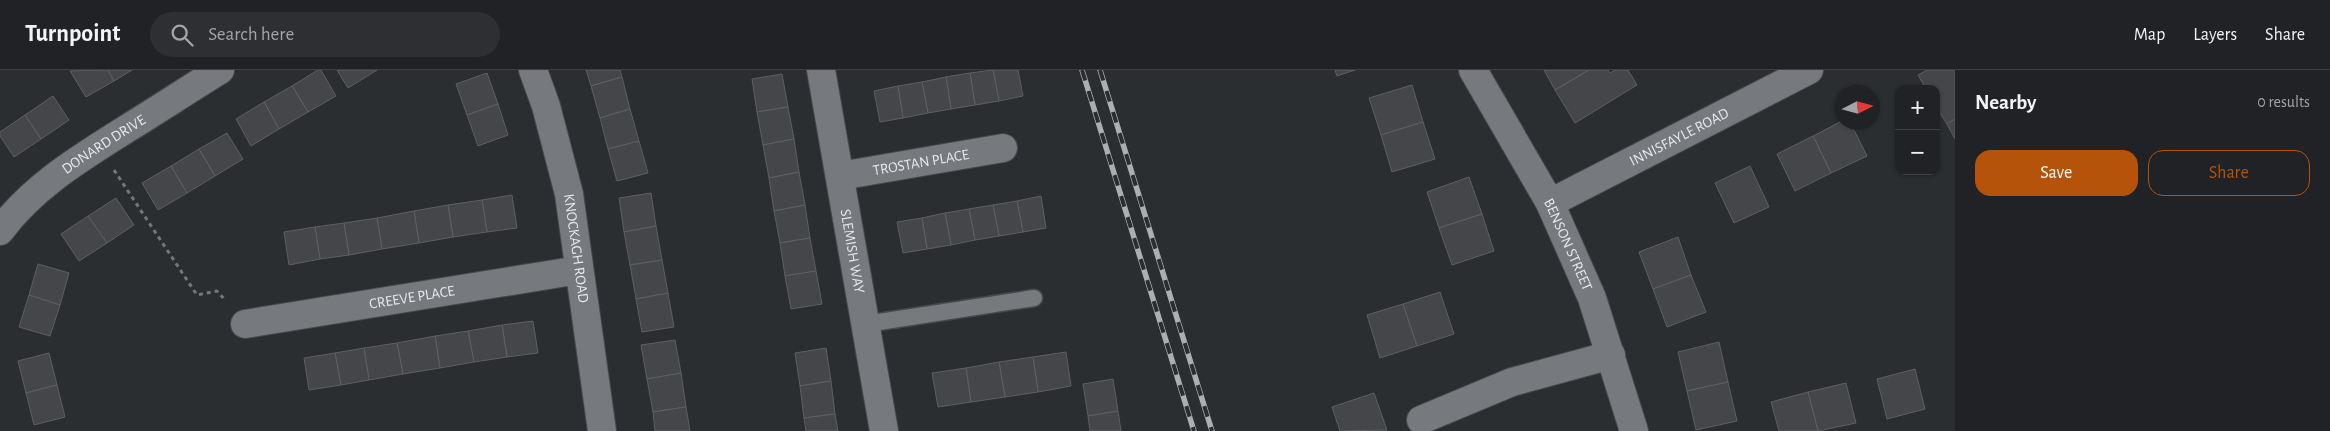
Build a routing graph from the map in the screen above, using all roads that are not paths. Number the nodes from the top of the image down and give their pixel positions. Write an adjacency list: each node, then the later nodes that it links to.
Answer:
1 (220, 70): 9 (street, DONARD DRIVE)
2 (533, 70): 10 (street, KNOCKAGH ROAD)
3 (821, 70): 7 (street, SLEMISH WAY)
4 (1473, 70): 8 (street, BENSON STREET)
5 (1809, 70): 8 (street, INNISFAYLE ROAD)
6 (1003, 148): 7 (street, TROSTAN PLACE)
7 (840, 176): 13 (street, SLEMISH WAY)
8 (1550, 203): 14 (street, BENSON STREET)
9 (0, 231)
10 (579, 270): 12 (street, CREEVE PLACE); 16 (street, KNOCKAGH ROAD)
11 (1034, 298): 13 (lane)
12 (245, 324)
13 (866, 324): 17 (street, SLEMISH WAY)
14 (1612, 354): 15 (street); 18 (street, BENSON STREET)
15 (1421, 420)
16 (602, 431)
17 (884, 431)
18 (1634, 431)

